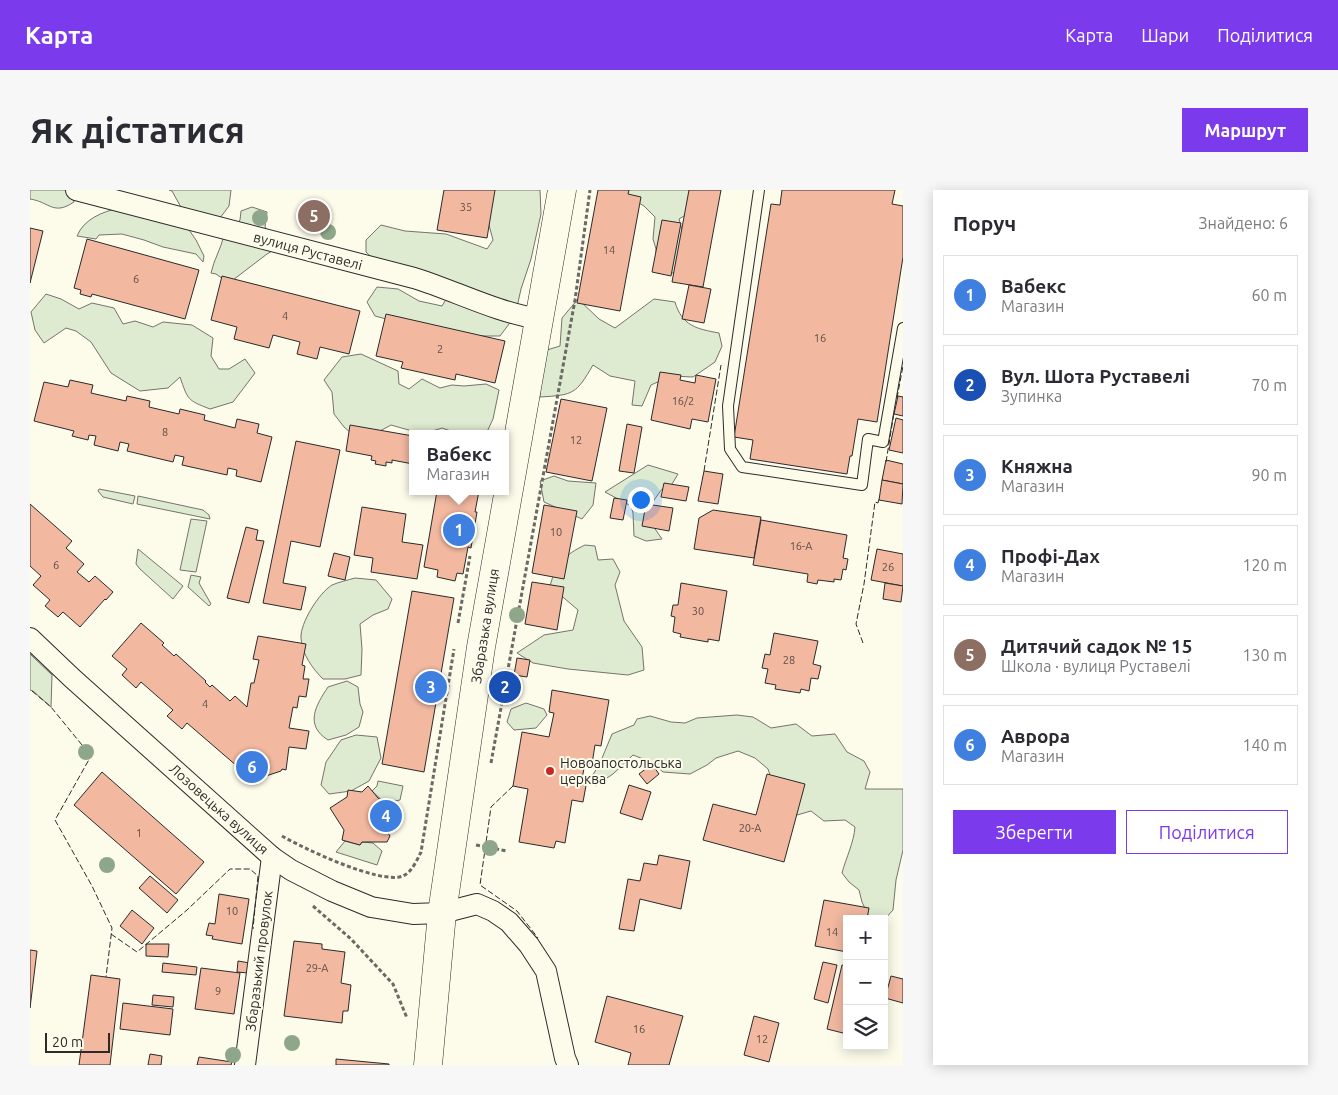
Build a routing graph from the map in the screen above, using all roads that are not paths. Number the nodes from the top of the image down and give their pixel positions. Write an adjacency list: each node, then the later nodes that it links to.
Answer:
1 (76, 190): 4 (street, вулиця Руставелі)
2 (562, 190): 4 (main road, Збаразька вулиця)
3 (759, 190): 5 (lane)
4 (538, 319): 6 (main road, Збаразька вулиця)
5 (903, 328)
6 (509, 485)
7 (507, 495): 10 (main road, Збаразька вулиця)
8 (30, 638): 9 (street, Лозовецька вулиця)
9 (272, 857): 10 (street, Лозовецька вулиця); 11 (street, Збаразький провулок)
10 (442, 913): 12 (main road, Збаразька вулиця); 13 (street, Лозовецька вулиця)
11 (245, 1065)
12 (428, 1065)
13 (568, 1065)

